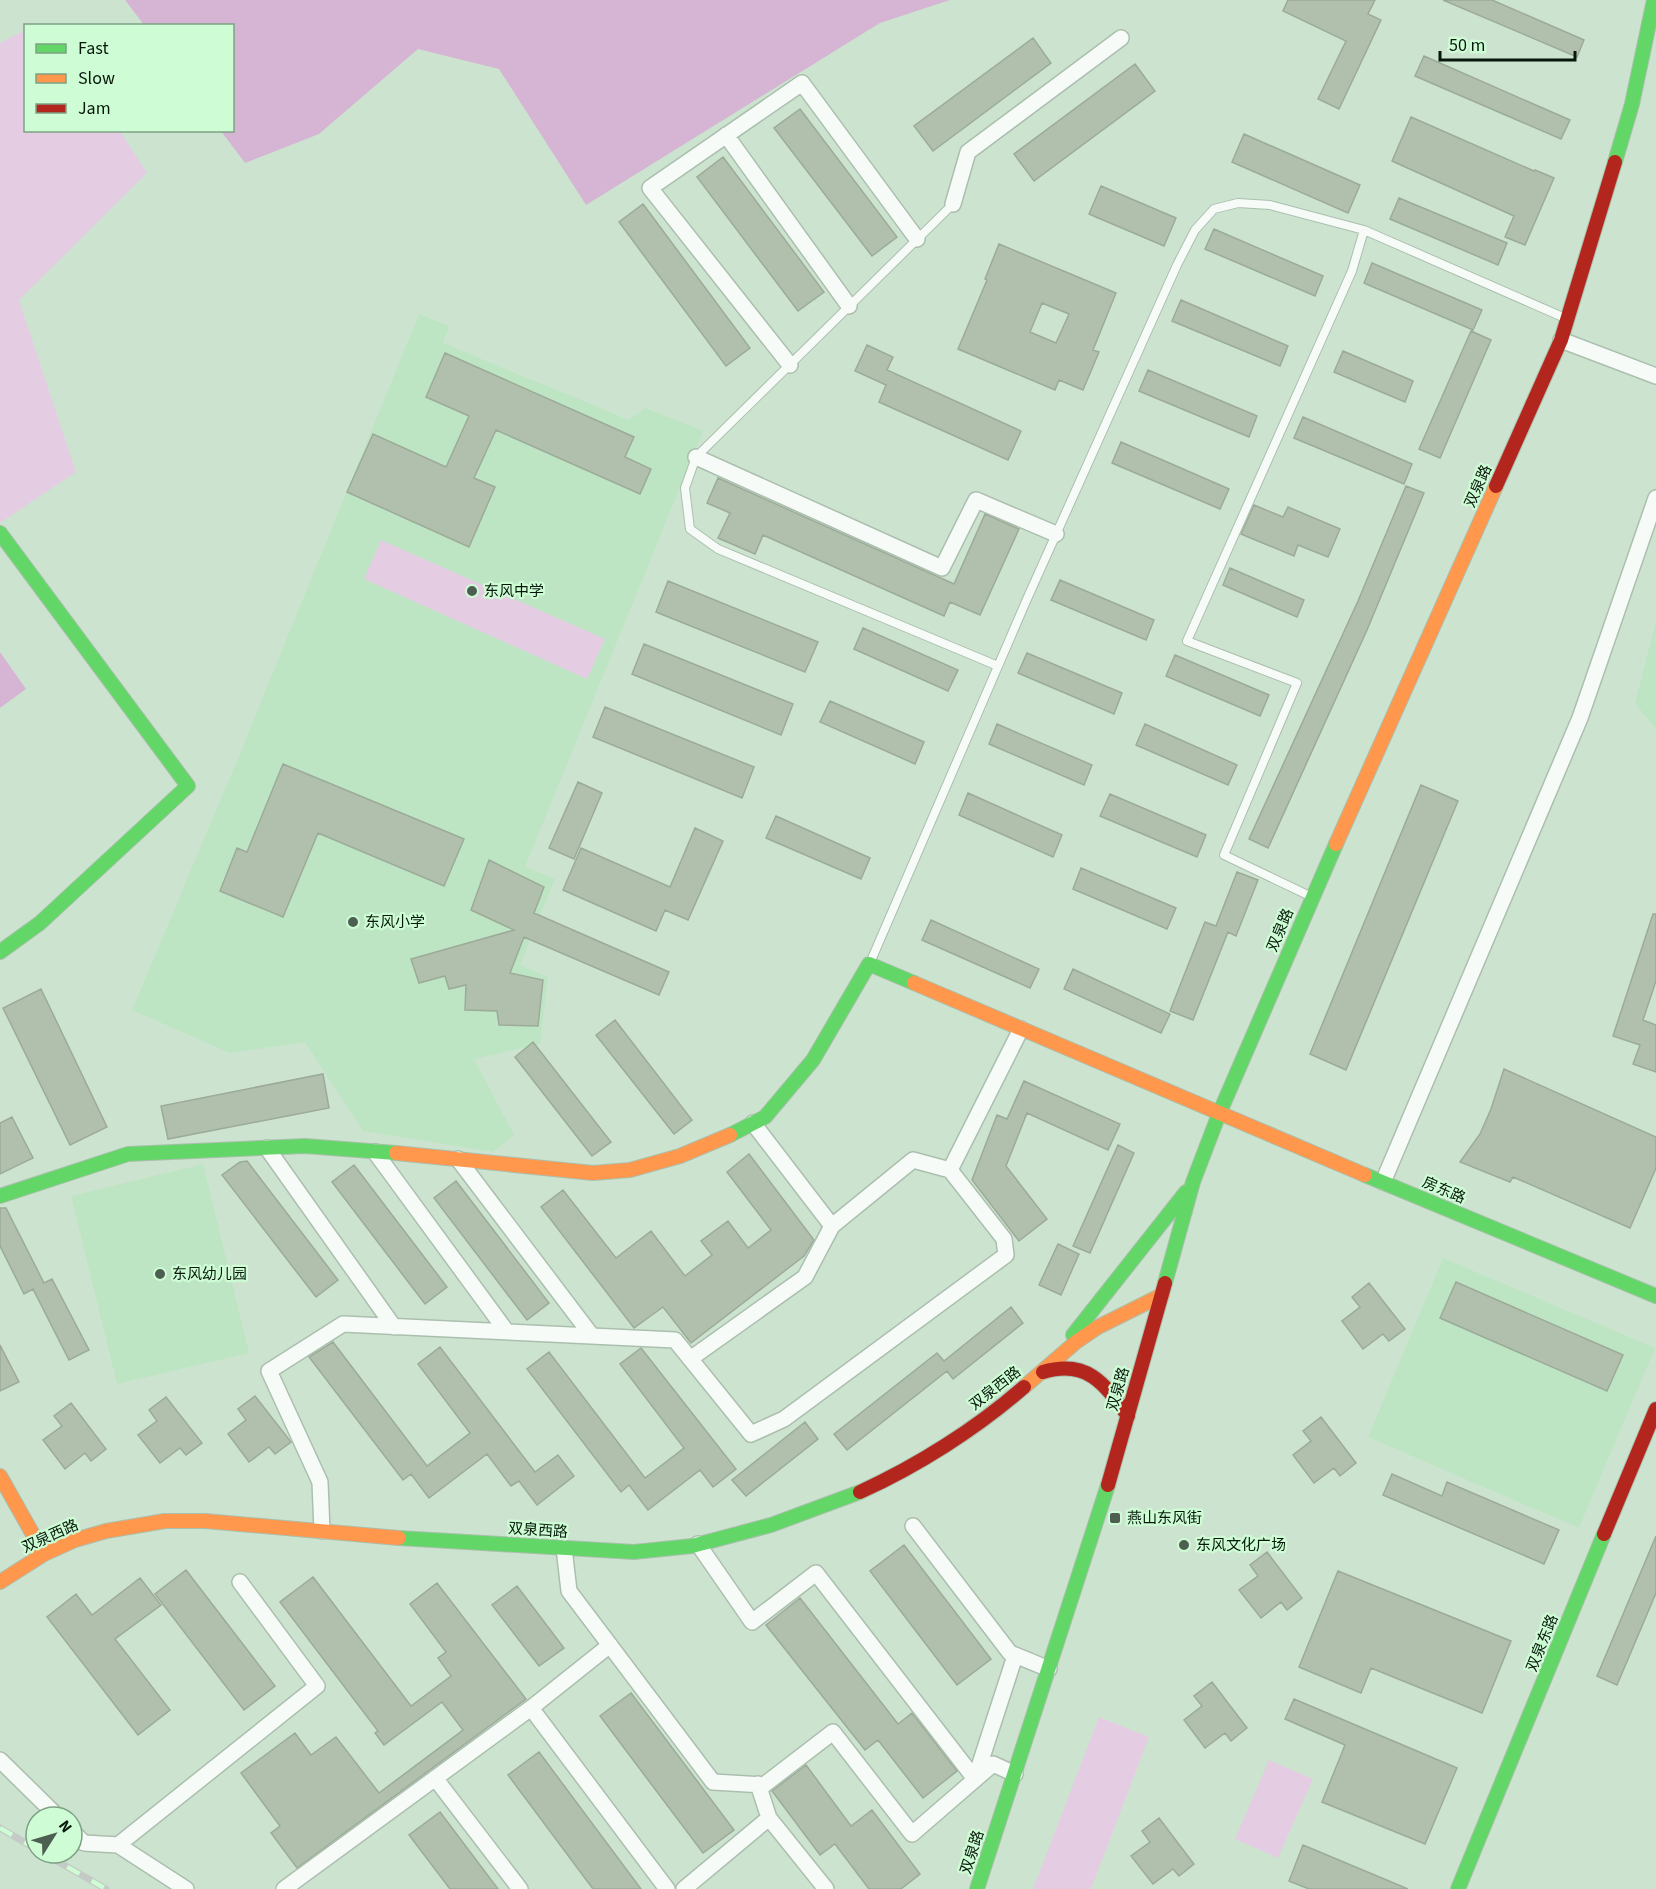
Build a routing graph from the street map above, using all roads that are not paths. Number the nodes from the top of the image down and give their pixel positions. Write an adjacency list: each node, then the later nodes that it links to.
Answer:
1 (1654, 0): 8 (street, 双泉路)
2 (1121, 39): 4 (street)
3 (726, 135): 6 (street); 7 (street); 10 (street)
4 (952, 204): 6 (lane)
5 (1364, 230): 8 (lane); 15 (lane); 17 (lane)
6 (917, 239): 7 (lane)
7 (849, 306): 10 (lane)
8 (1568, 320): 9 (street, 双泉路)
9 (1561, 340): 11 (street); 17 (street, 双泉路)
10 (790, 365): 12 (lane)
11 (1656, 376)
12 (696, 457): 15 (street); 16 (lane)
13 (1656, 498): 28 (street)
14 (0, 533): 18 (street)
15 (1056, 534): 16 (lane)
16 (998, 666): 19 (lane)
17 (1312, 897): 21 (street, 双泉路)
18 (0, 952)
19 (869, 964): 20 (street, 房东路); 22 (street)
20 (1021, 1029): 21 (street, 房东路); 26 (street)
21 (1219, 1114): 27 (street, 双泉路); 28 (street, 房东路)
22 (753, 1123): 25 (street); 30 (street)
23 (267, 1148): 24 (street); 29 (street); 33 (street)
24 (375, 1152): 25 (street); 34 (street)
25 (458, 1159): 35 (street)
26 (950, 1170): 30 (street); 36 (street)
27 (1193, 1182): 31 (street, 双泉路); 37 (street, 双泉西路)
28 (1383, 1182): 32 (street, 房东路)
29 (0, 1196)
30 (832, 1226): 36 (street)
31 (1162, 1295): 37 (street, 双泉西路); 39 (street, 双泉路)
32 (1656, 1296)
33 (394, 1327): 34 (street); 42 (street)
34 (507, 1332): 35 (street)
35 (592, 1336): 36 (street)
36 (690, 1359)
37 (1042, 1372): 39 (street); 43 (street, 双泉西路)
38 (1656, 1409): 69 (street, 双泉东路)
39 (1128, 1416): 50 (street, 双泉路)
40 (0, 1476): 45 (street)
41 (913, 1526): 49 (street)
42 (322, 1531): 44 (street, 双泉西路); 45 (street, 双泉西路)
43 (698, 1544): 44 (street, 双泉西路); 55 (street)
44 (564, 1548): 48 (street)
45 (44, 1554): 46 (street, 双泉西路)
46 (0, 1582)
47 (240, 1582): 60 (street)
48 (610, 1645): 51 (street); 56 (street)
49 (1015, 1656): 50 (street); 55 (street)
50 (1049, 1669): 53 (street, 双泉路)
51 (531, 1708): 54 (street); 65 (street)
52 (0, 1760): 57 (street)
53 (1015, 1774): 55 (street); 68 (street, 双泉路)
54 (435, 1778): 63 (street); 64 (street)
55 (975, 1779): 56 (street)
56 (758, 1784): 58 (street)
57 (46, 1805)
58 (769, 1818): 61 (street); 67 (street)
59 (84, 1843): 60 (street)
60 (118, 1845): 62 (street)
61 (700, 1884): 66 (street)
62 (186, 1889)
63 (284, 1889)
64 (520, 1889)
65 (667, 1889)
66 (684, 1889)
67 (826, 1889)
68 (977, 1889)
69 (1458, 1889)

